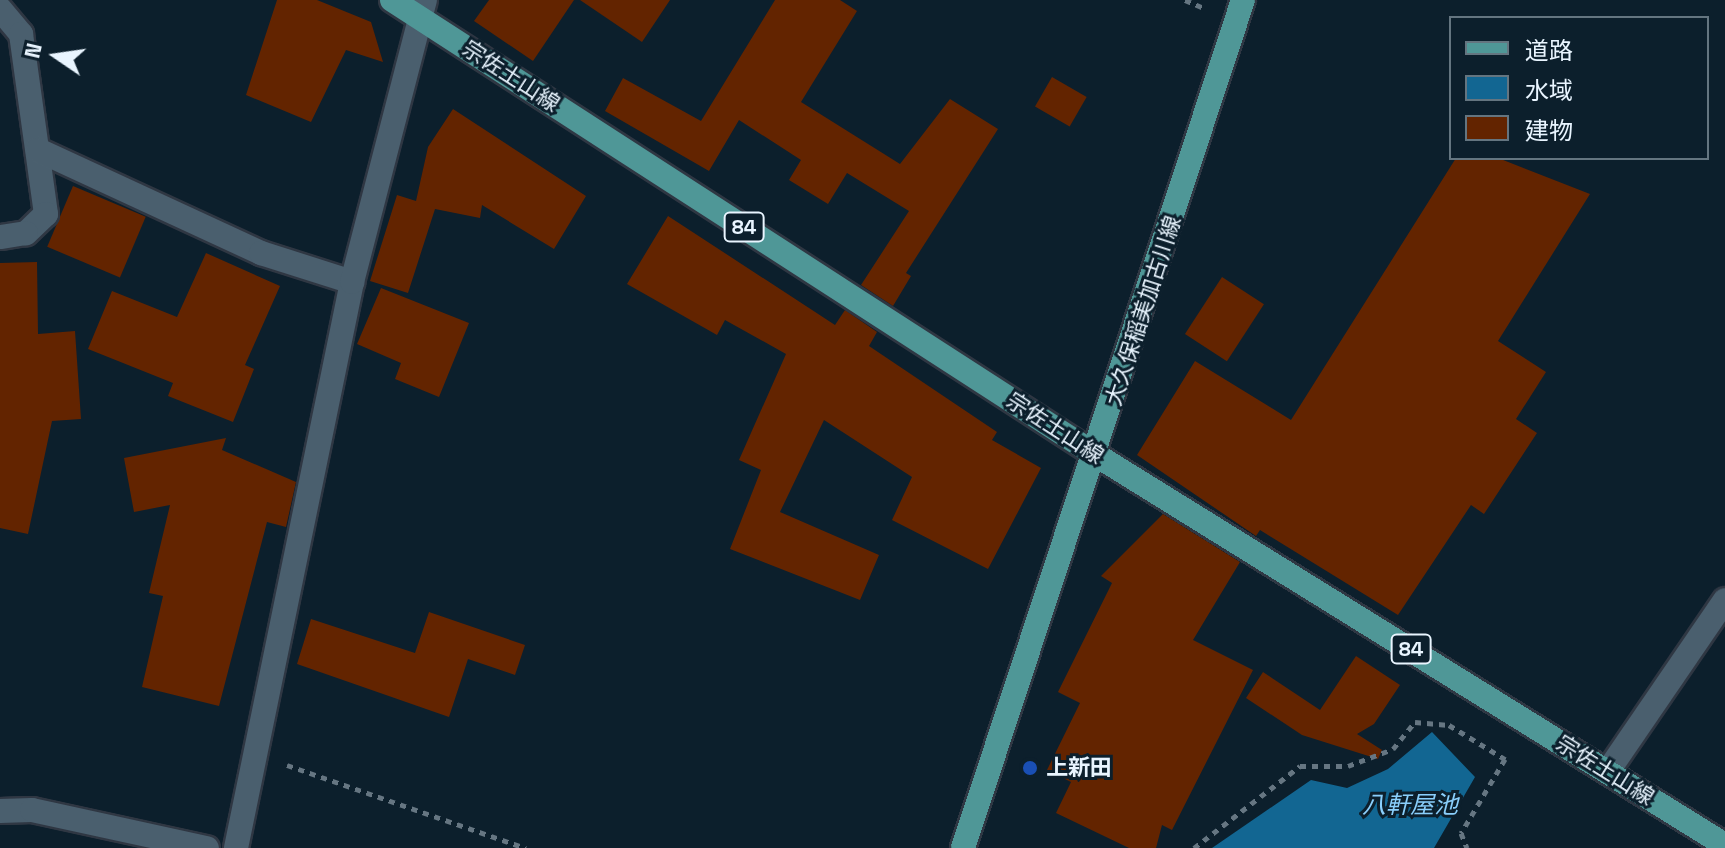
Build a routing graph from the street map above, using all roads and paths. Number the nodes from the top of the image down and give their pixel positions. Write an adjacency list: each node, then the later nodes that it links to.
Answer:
1 (392, 0): 4 (main road, 宗佐土山線 / 84)
2 (1243, 0): 8 (main road, 大久保稲美加古川線)
3 (0, 9): 5 (street)
4 (422, 9): 7 (street); 8 (main road, 宗佐土山線 / 84)
5 (38, 150): 6 (street); 7 (street)
6 (0, 237)
7 (352, 282): 10 (street)
8 (1096, 455): 11 (main road, 宗佐土山線 / 84); 17 (main road, 大久保稲美加古川線)
9 (1725, 600): 11 (street)
10 (256, 755): 15 (street); 16 (path)
11 (1608, 771): 13 (main road, 宗佐土山線 / 84)
12 (0, 811): 14 (street)
13 (1725, 845)
14 (207, 848)
15 (236, 848)
16 (526, 848)
17 (963, 848)
18 (1194, 848): 19 (path)
19 (1467, 848)

